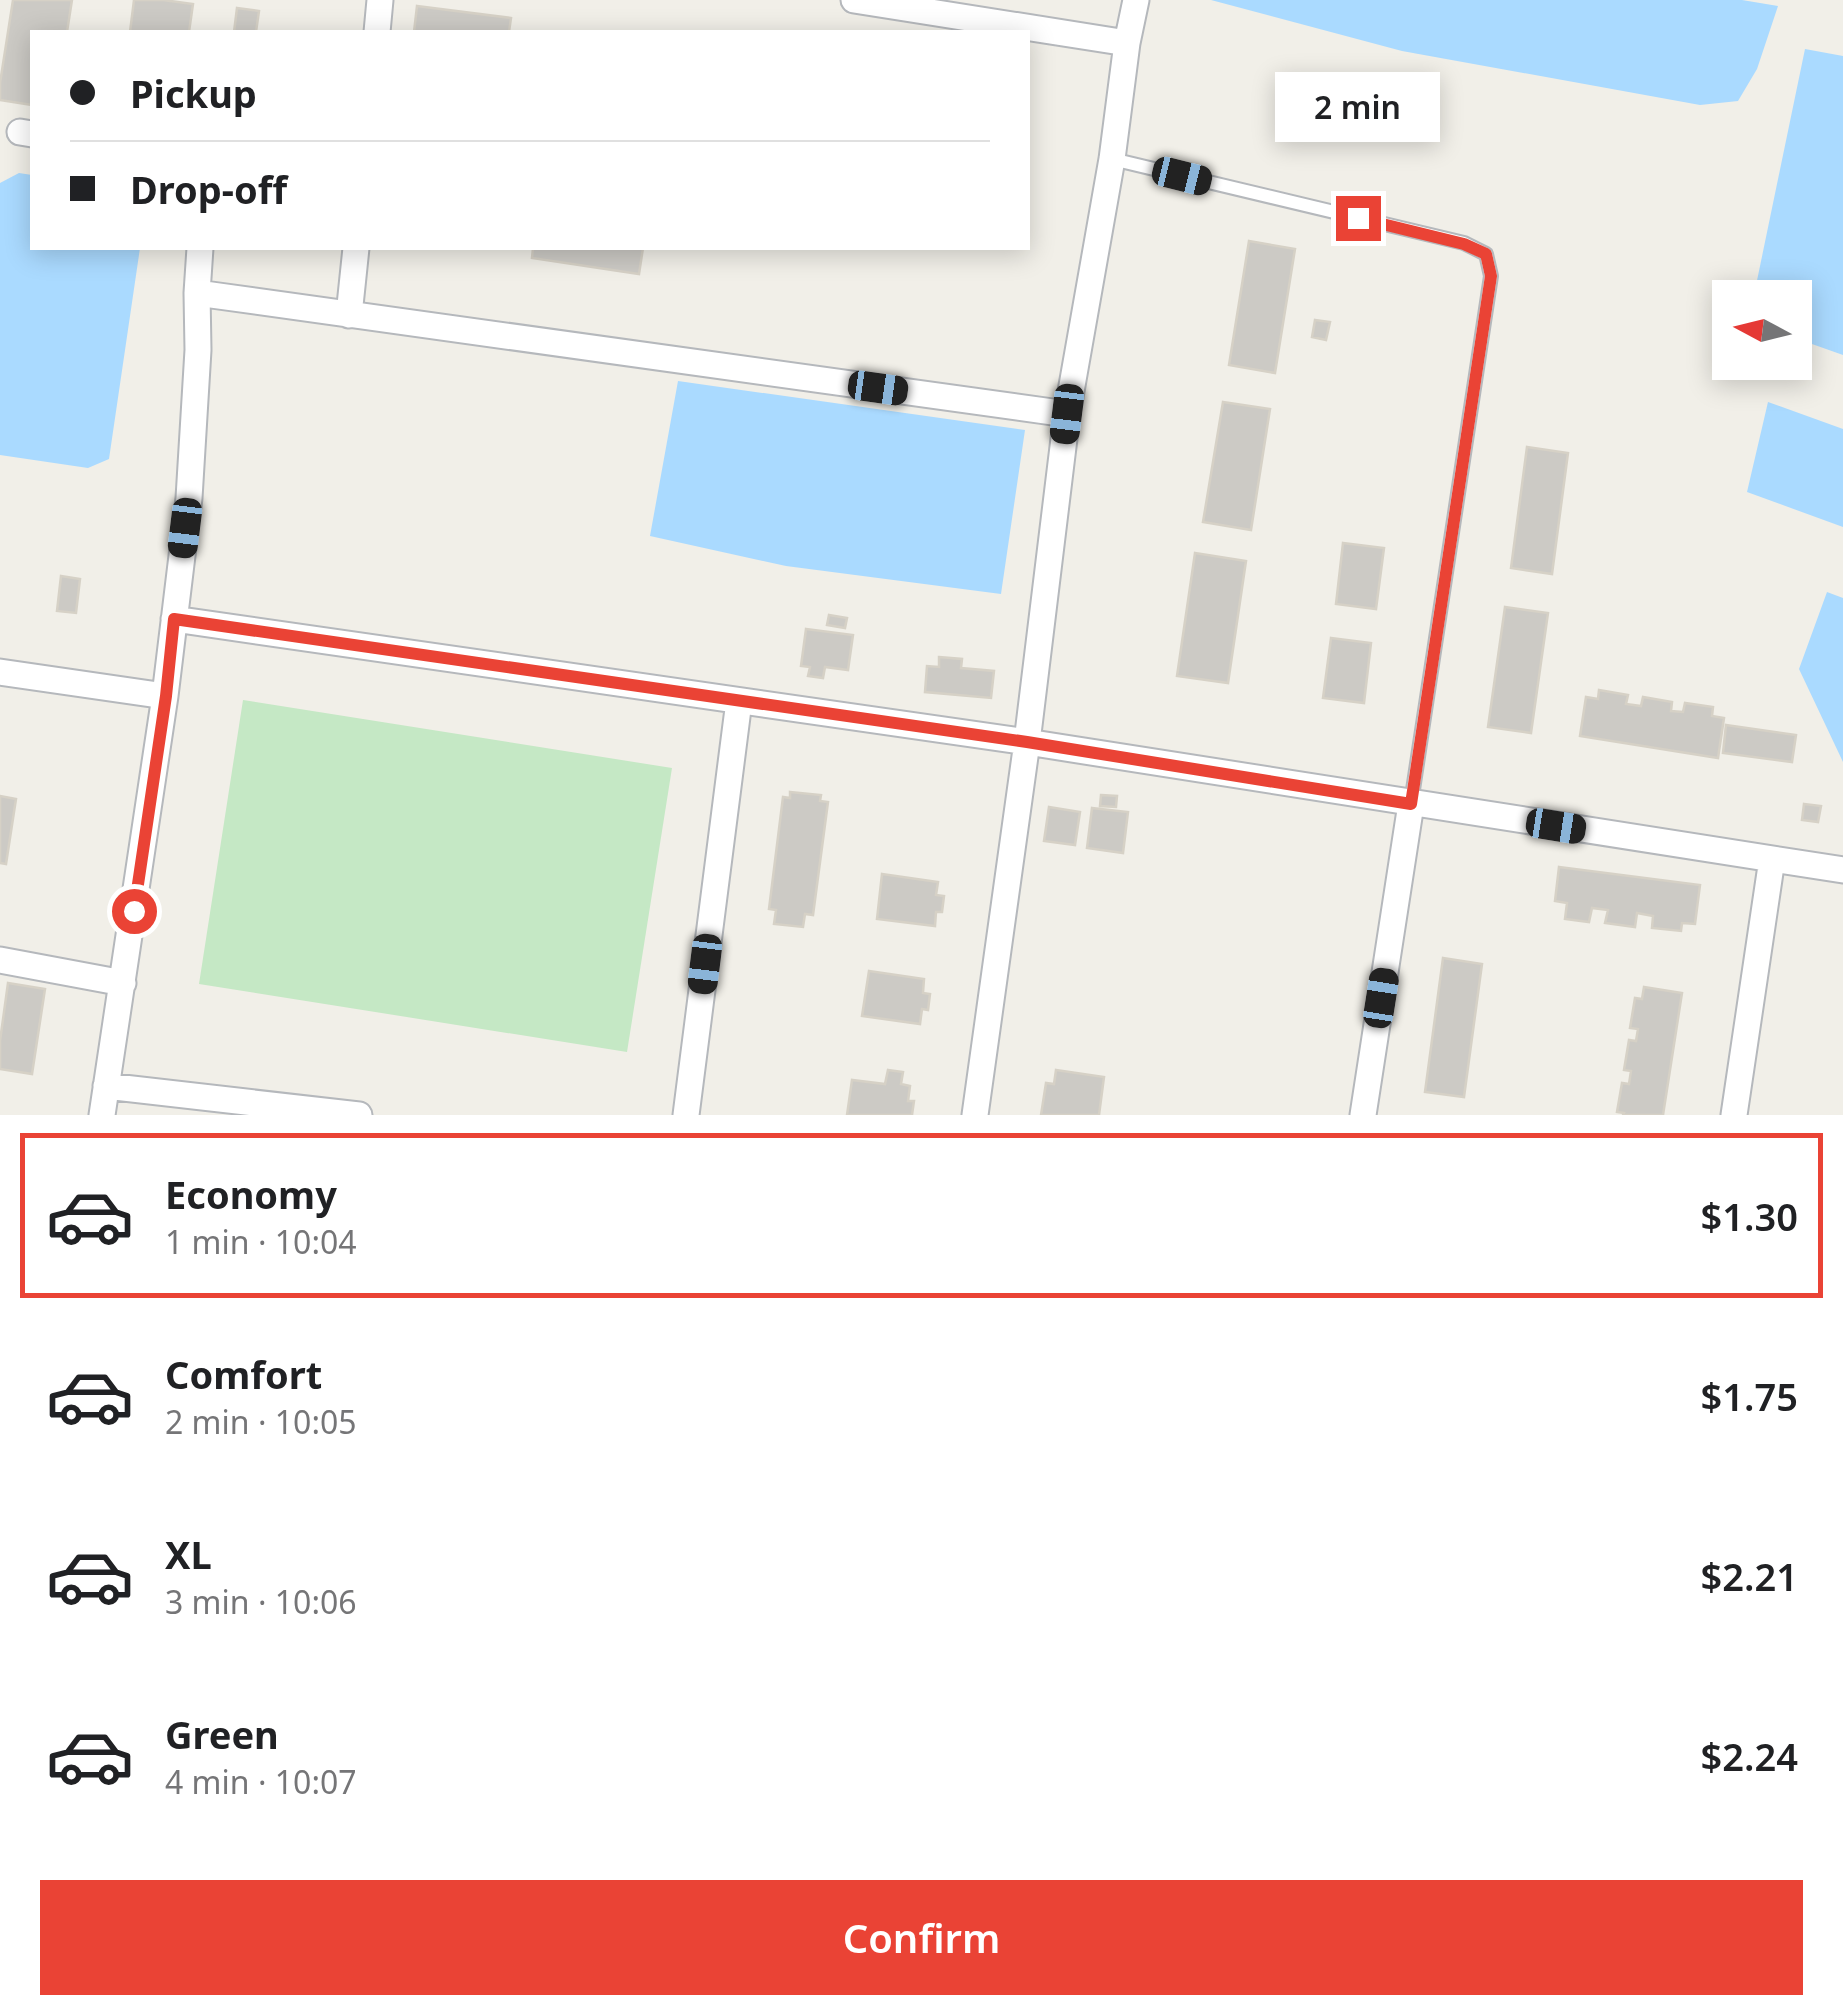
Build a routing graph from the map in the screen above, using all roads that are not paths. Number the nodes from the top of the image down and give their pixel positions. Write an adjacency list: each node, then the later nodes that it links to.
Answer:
1 (380, 0): 4 (street)
2 (854, 0): 5 (street)
3 (1136, 0): 5 (street)
4 (377, 30)
5 (1128, 43): 6 (street)
6 (1112, 158): 11 (street); 17 (lane)
7 (200, 250): 9 (street)
8 (356, 250): 10 (street)
9 (197, 293): 10 (street); 12 (street)
10 (348, 315): 11 (street)
11 (1067, 414): 16 (street)
12 (174, 619): 14 (street); 15 (street)
13 (0, 672): 14 (street)
14 (166, 696): 21 (street)
15 (739, 701): 16 (street); 25 (street)
16 (1027, 742): 17 (street); 26 (street)
17 (1411, 804): 18 (street); 27 (street)
18 (1772, 859): 19 (street); 28 (street)
19 (1843, 870)
20 (0, 960): 21 (street)
21 (123, 983): 22 (street)
22 (106, 1086): 23 (street); 24 (street)
23 (102, 1115)
24 (359, 1115)
25 (686, 1115)
26 (975, 1115)
27 (1363, 1115)
28 (1734, 1115)

